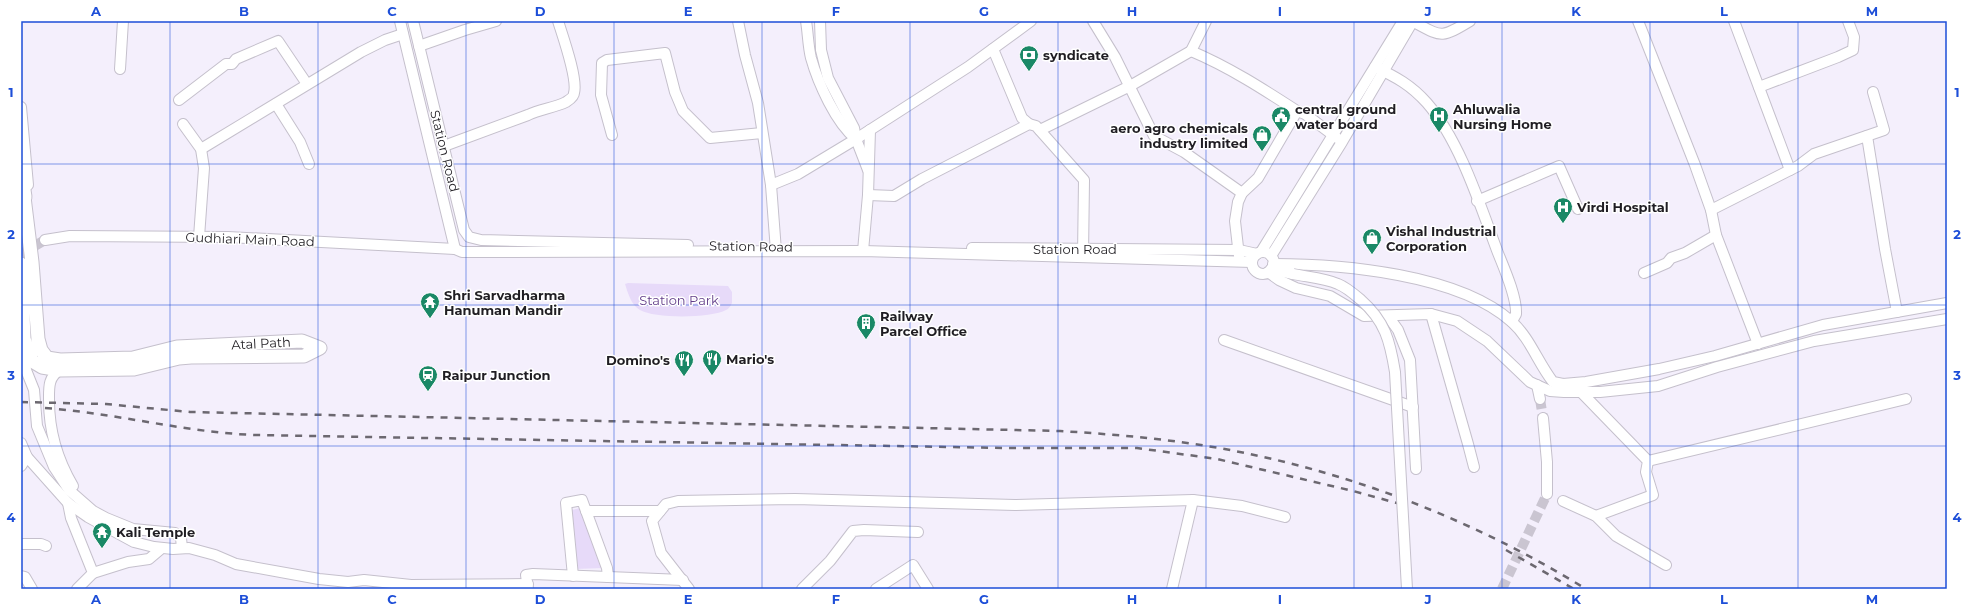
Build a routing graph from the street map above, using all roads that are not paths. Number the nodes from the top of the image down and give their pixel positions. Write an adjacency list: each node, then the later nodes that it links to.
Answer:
1 (123, 21): 22 (street)
2 (400, 21): 18 (street, Station Road)
3 (413, 21): 19 (street, Station Road)
4 (496, 21): 19 (street)
5 (558, 21): 42 (street)
6 (738, 21): 36 (street)
7 (806, 21): 40 (street)
8 (820, 21): 40 (street)
9 (1031, 21): 20 (street)
10 (1093, 21): 25 (street)
11 (1206, 21): 21 (street)
12 (1403, 21): 23 (street)
13 (1412, 21): 14 (street); 23 (street)
14 (1470, 21)
15 (1638, 21): 54 (street)
16 (1734, 21): 26 (street)
17 (1848, 21): 26 (street)
18 (402, 34): 24 (street); 58 (street, Station Road)
19 (419, 46): 42 (street, Station Road)
20 (993, 49): 33 (street); 34 (street)
21 (1191, 51): 25 (street); 31 (street)
22 (120, 69)
23 (1380, 69): 38 (street); 41 (street); 52 (street)
24 (307, 84): 28 (street); 29 (street)
25 (1130, 86): 35 (street); 49 (street)
26 (1759, 87): 46 (street)
27 (1873, 92): 39 (street)
28 (179, 100)
29 (276, 104): 43 (street); 44 (street)
30 (21, 108): 51 (street)
31 (1297, 111): 38 (street); 49 (street)
32 (183, 124): 43 (street)
33 (1030, 124): 35 (street); 50 (street)
34 (870, 130): 40 (street); 45 (street)
35 (1040, 130): 62 (street)
36 (762, 133): 37 (street); 48 (street)
37 (612, 135)
38 (1333, 135): 41 (street); 63 (street)
39 (1867, 136): 46 (street); 69 (street)
40 (856, 139): 45 (street); 48 (street)
41 (1342, 142): 66 (street)
42 (444, 146): 59 (street, Station Road)
43 (201, 149): 56 (street)
44 (309, 164)
45 (868, 170): 50 (street)
46 (1790, 170): 54 (street)
47 (21, 177): 51 (highway)
48 (771, 184): 59 (street)
49 (1242, 193): 61 (street)
50 (868, 194): 60 (street)
51 (24, 197): 77 (main road, Atal Path)
52 (1477, 201): 53 (street); 73 (street)
53 (1578, 209)
54 (1711, 210): 55 (street)
55 (1716, 234): 67 (street); 76 (street)
56 (199, 237): 57 (street, Gudhiari Main Road); 58 (street, Gudhiari Main Road)
57 (46, 240)
58 (455, 249): 59 (street, Gudhiari Main Road)
59 (776, 249): 60 (street)
60 (863, 249): 62 (street)
61 (1238, 250): 62 (street, Station Road); 63 (street, Station Road); 64 (street)
62 (1083, 253): 64 (street)
63 (1257, 256): 64 (street); 66 (street); 66 (street)
64 (1240, 261)
65 (21, 264): 74 (main road, Atal Path)
66 (1271, 265): 71 (street); 73 (street); 120 (street, bridge)
67 (1644, 273)
68 (1947, 303): 69 (street)
69 (1897, 312): 76 (street)
70 (1430, 314): 71 (street); 78 (street); 88 (street)
71 (1388, 316): 83 (street)
72 (1947, 319): 80 (street)
73 (1512, 322): 79 (street)
74 (24, 339): 77 (main road, Atal Path); 98 (street)
75 (1224, 340): 83 (street)
76 (1758, 344): 79 (street)
77 (60, 370): 98 (street)
78 (1537, 385): 79 (street); 81 (street)
79 (1551, 386): 80 (street)
80 (1581, 392): 86 (street)
81 (1540, 399)
82 (1906, 399): 86 (street)
83 (1413, 407): 89 (street)
84 (1543, 418): 90 (street)
85 (21, 443): 87 (street)
86 (1648, 461): 96 (street)
87 (24, 462): 93 (street)
88 (1474, 468)
89 (1416, 470)
90 (1547, 494)
91 (1192, 500): 95 (street); 97 (street); 119 (street)
92 (1563, 501): 96 (street)
93 (68, 503): 101 (street); 107 (street)
94 (586, 511): 95 (street); 108 (street); 110 (street)
95 (660, 511): 111 (street)
96 (1596, 516): 106 (street)
97 (1285, 517)
98 (106, 518): 99 (street)
99 (133, 528): 101 (street); 105 (street)
100 (918, 532): 116 (street)
101 (134, 542): 104 (street)
102 (21, 544): 103 (street)
103 (46, 546)
104 (162, 548): 105 (street); 107 (street)
105 (182, 548): 112 (street)
106 (1666, 565)
107 (93, 573): 114 (street)
108 (573, 576): 110 (street); 112 (street)
109 (22, 577): 113 (street)
110 (608, 577): 111 (street)
111 (683, 580): 115 (street)
112 (528, 586)
113 (32, 589)
114 (77, 589)
115 (689, 589)
116 (802, 589)
117 (876, 589): 118 (street)
118 (928, 589)
119 (1172, 589)
120 (1407, 589)

